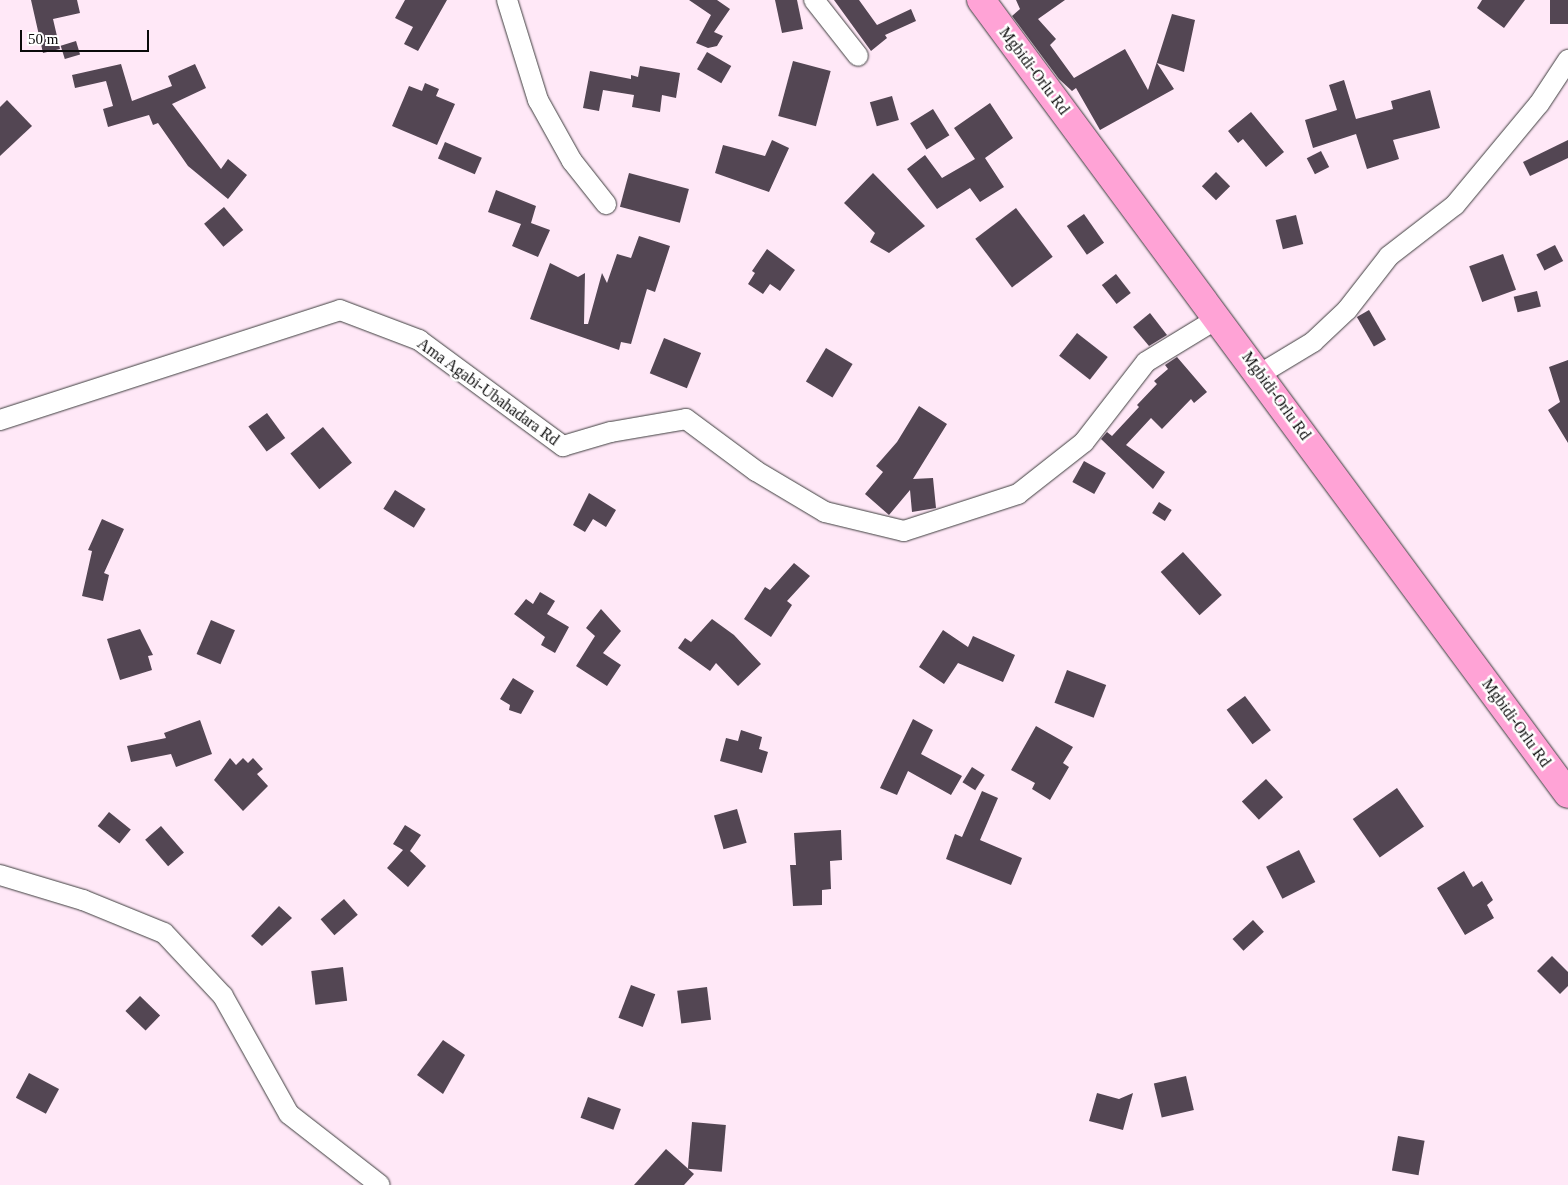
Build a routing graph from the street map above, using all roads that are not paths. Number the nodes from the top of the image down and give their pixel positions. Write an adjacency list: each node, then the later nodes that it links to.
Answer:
1 (507, 0): 6 (street)
2 (814, 0): 4 (street)
3 (981, 0): 7 (main road, Mgbidi-Orlu Rd)
4 (858, 56)
5 (1568, 60): 8 (street)
6 (606, 204)
7 (1218, 318): 8 (main road, Mgbidi-Orlu Rd); 9 (street, Ama Agabi-Ubahadara Rd)
8 (1260, 374): 10 (main road, Mgbidi-Orlu Rd)
9 (0, 420)
10 (1568, 794)
11 (0, 875): 12 (street)
12 (380, 1185)

